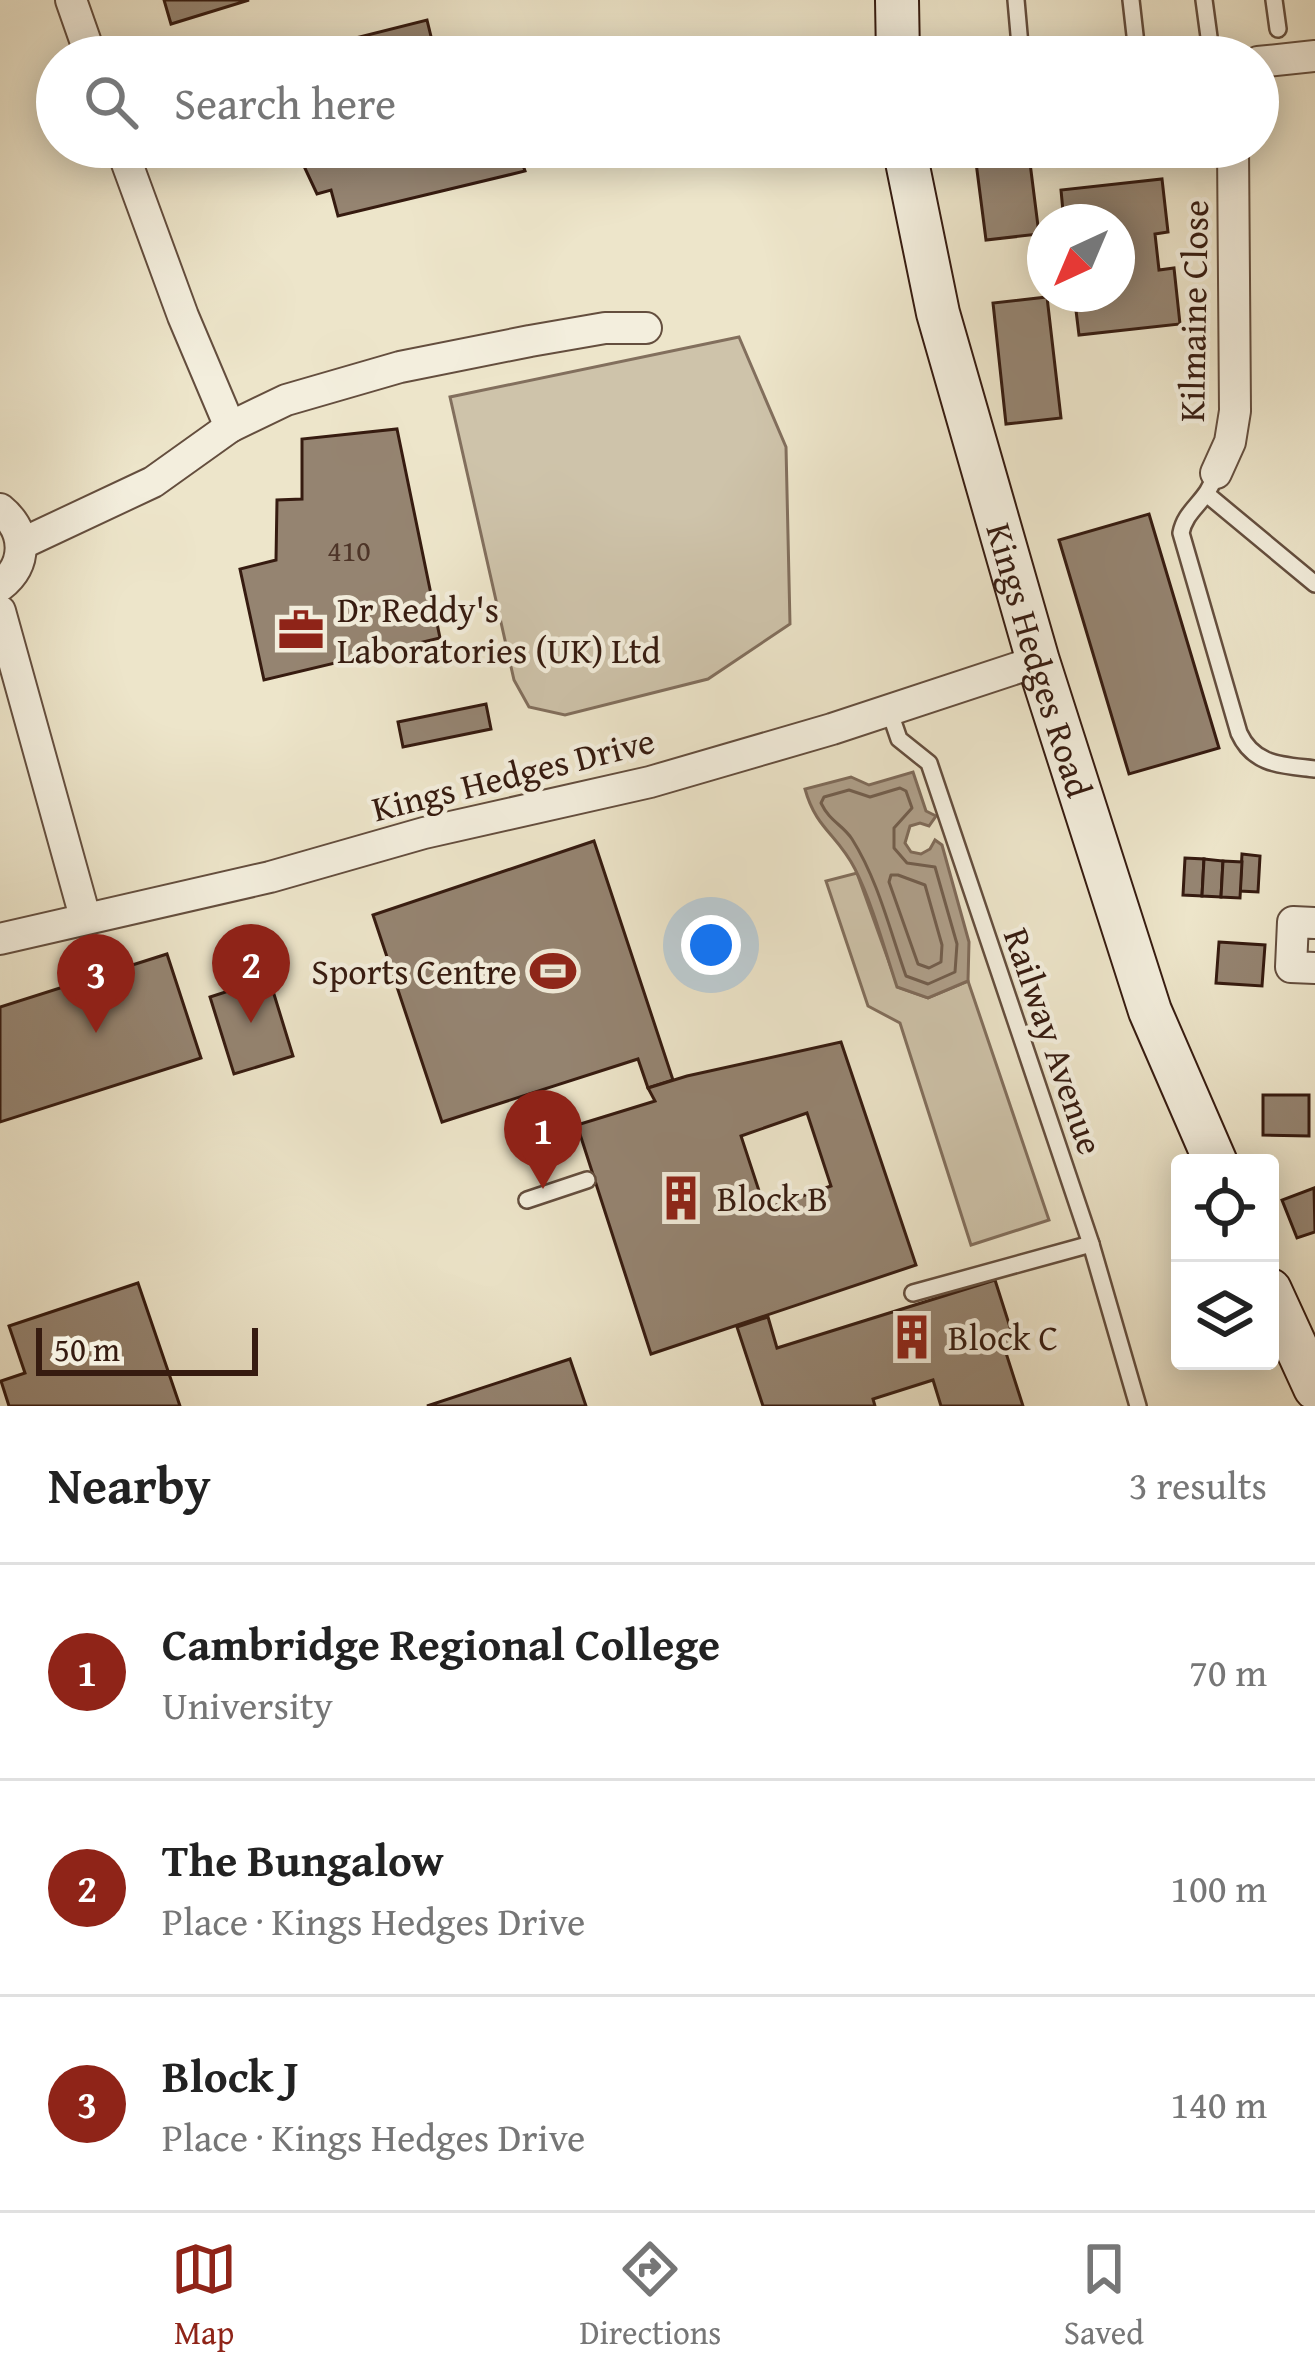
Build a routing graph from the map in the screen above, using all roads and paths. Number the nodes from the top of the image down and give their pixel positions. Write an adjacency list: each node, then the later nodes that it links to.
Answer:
1 (71, 0): 8 (street)
2 (897, 0): 9 (street)
3 (1016, 0): 10 (lane)
4 (1131, 0): 11 (lane)
5 (1204, 0): 12 (lane)
6 (1274, 0): 7 (lane)
7 (1278, 29)
8 (84, 36)
9 (898, 36)
10 (1019, 36)
11 (1135, 36)
12 (1209, 36)
13 (1315, 56): 14 (street)
14 (1279, 60)
15 (129, 168): 19 (street)
16 (908, 168): 26 (street, Kings Hedges Road)
17 (1233, 168): 20 (street, Kilmaine Close)
18 (646, 328): 19 (street)
19 (230, 427): 22 (street)
20 (1213, 485): 23 (lane); 28 (lane)
21 (0, 509): 22 (street)
22 (21, 544): 24 (street)
23 (1315, 584)
24 (0, 586)
25 (0, 611): 29 (street)
26 (1038, 661): 27 (street, Kings Hedges Drive); 33 (street, Kings Hedges Road)
27 (889, 710): 29 (street, Kings Hedges Drive); 36 (lane, Railway Avenue)
28 (1315, 769)
29 (85, 916): 31 (street, Kings Hedges Drive)
30 (1315, 923): 32 (street)
31 (0, 939)
32 (1315, 968)
33 (1212, 1154)
34 (587, 1180): 35 (lane)
35 (527, 1200)
36 (1091, 1244): 37 (lane); 40 (lane, Railway Avenue)
37 (913, 1293)
38 (1279, 1310): 39 (street)
39 (1315, 1388)
40 (1138, 1406)

